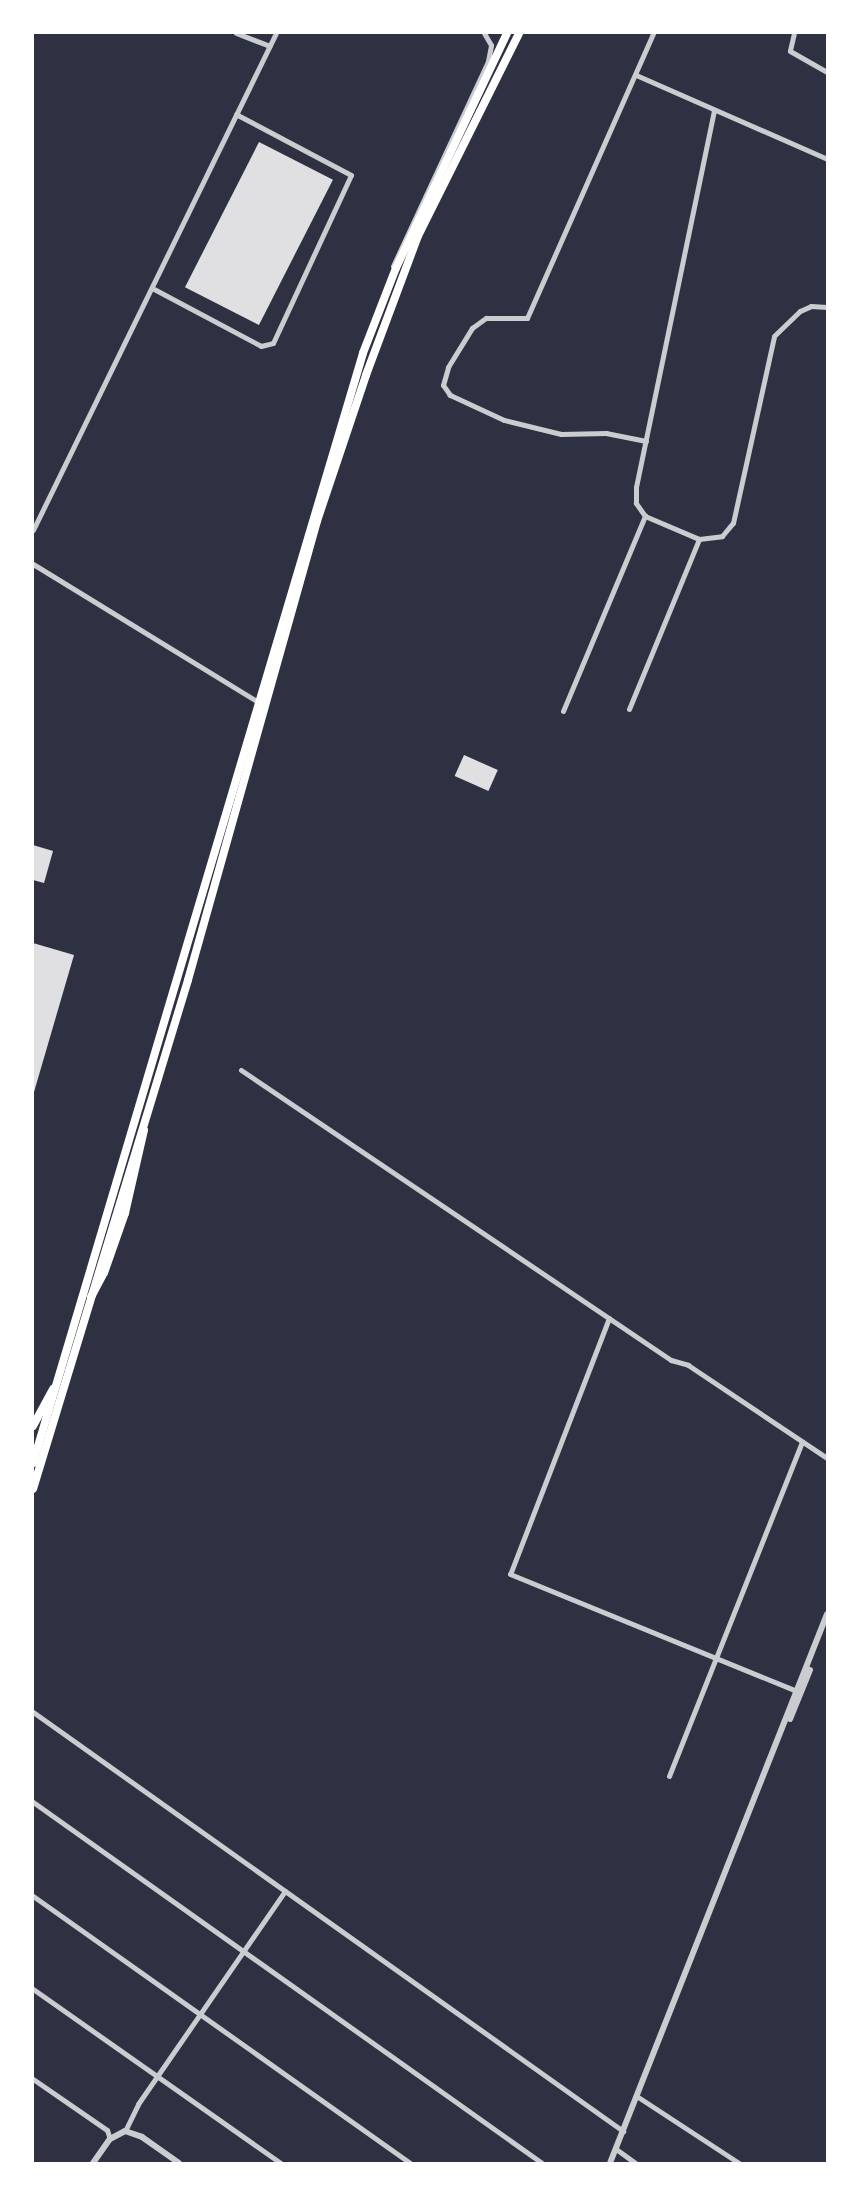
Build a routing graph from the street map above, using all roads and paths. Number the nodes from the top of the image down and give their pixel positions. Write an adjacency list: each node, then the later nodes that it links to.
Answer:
1 (236, 33): 8 (street)
2 (276, 33): 8 (street)
3 (484, 33): 15 (street)
4 (653, 33): 10 (street)
5 (794, 33): 9 (street)
6 (505, 34): 7 (street); 15 (highway)
7 (518, 36): 32 (highway)
8 (270, 46): 12 (street)
9 (827, 72)
10 (636, 75): 11 (street); 17 (street)
11 (714, 110): 13 (street); 17 (street)
12 (237, 114): 14 (street); 14 (street)
13 (827, 159)
14 (152, 288): 19 (street)
15 (380, 307): 22 (highway)
16 (827, 307): 20 (street)
17 (646, 441): 18 (street)
18 (645, 516): 20 (street); 24 (street)
19 (33, 530)
20 (699, 539): 23 (street)
21 (33, 564): 22 (street)
22 (257, 701): 27 (highway)
23 (628, 710)
24 (563, 711)
25 (241, 1070): 26 (street)
26 (609, 1318): 29 (street); 35 (street)
27 (55, 1386): 28 (highway); 31 (highway)
28 (33, 1426)
29 (802, 1441): 30 (street); 35 (street)
30 (827, 1458)
31 (33, 1463)
32 (33, 1489)
33 (827, 1614): 36 (street)
34 (827, 1625): 47 (street)
35 (717, 1659): 36 (street); 38 (street)
36 (797, 1691): 48 (street)
37 (33, 1712): 40 (street)
38 (669, 1776)
39 (33, 1802): 42 (street)
40 (285, 1892): 42 (street); 48 (street)
41 (33, 1896): 44 (street)
42 (243, 1953): 44 (street); 56 (street)
43 (33, 1989): 45 (street)
44 (201, 2016): 45 (street); 55 (street)
45 (157, 2076): 49 (street); 54 (street)
46 (33, 2079): 50 (street)
47 (638, 2097): 48 (street); 59 (street)
48 (623, 2131): 51 (street)
49 (125, 2132): 50 (street); 53 (street)
50 (110, 2139): 52 (street)
51 (616, 2150): 57 (street); 58 (street)
52 (93, 2163)
53 (178, 2163)
54 (281, 2163)
55 (410, 2163)
56 (542, 2163)
57 (610, 2163)
58 (635, 2163)
59 (739, 2163)

